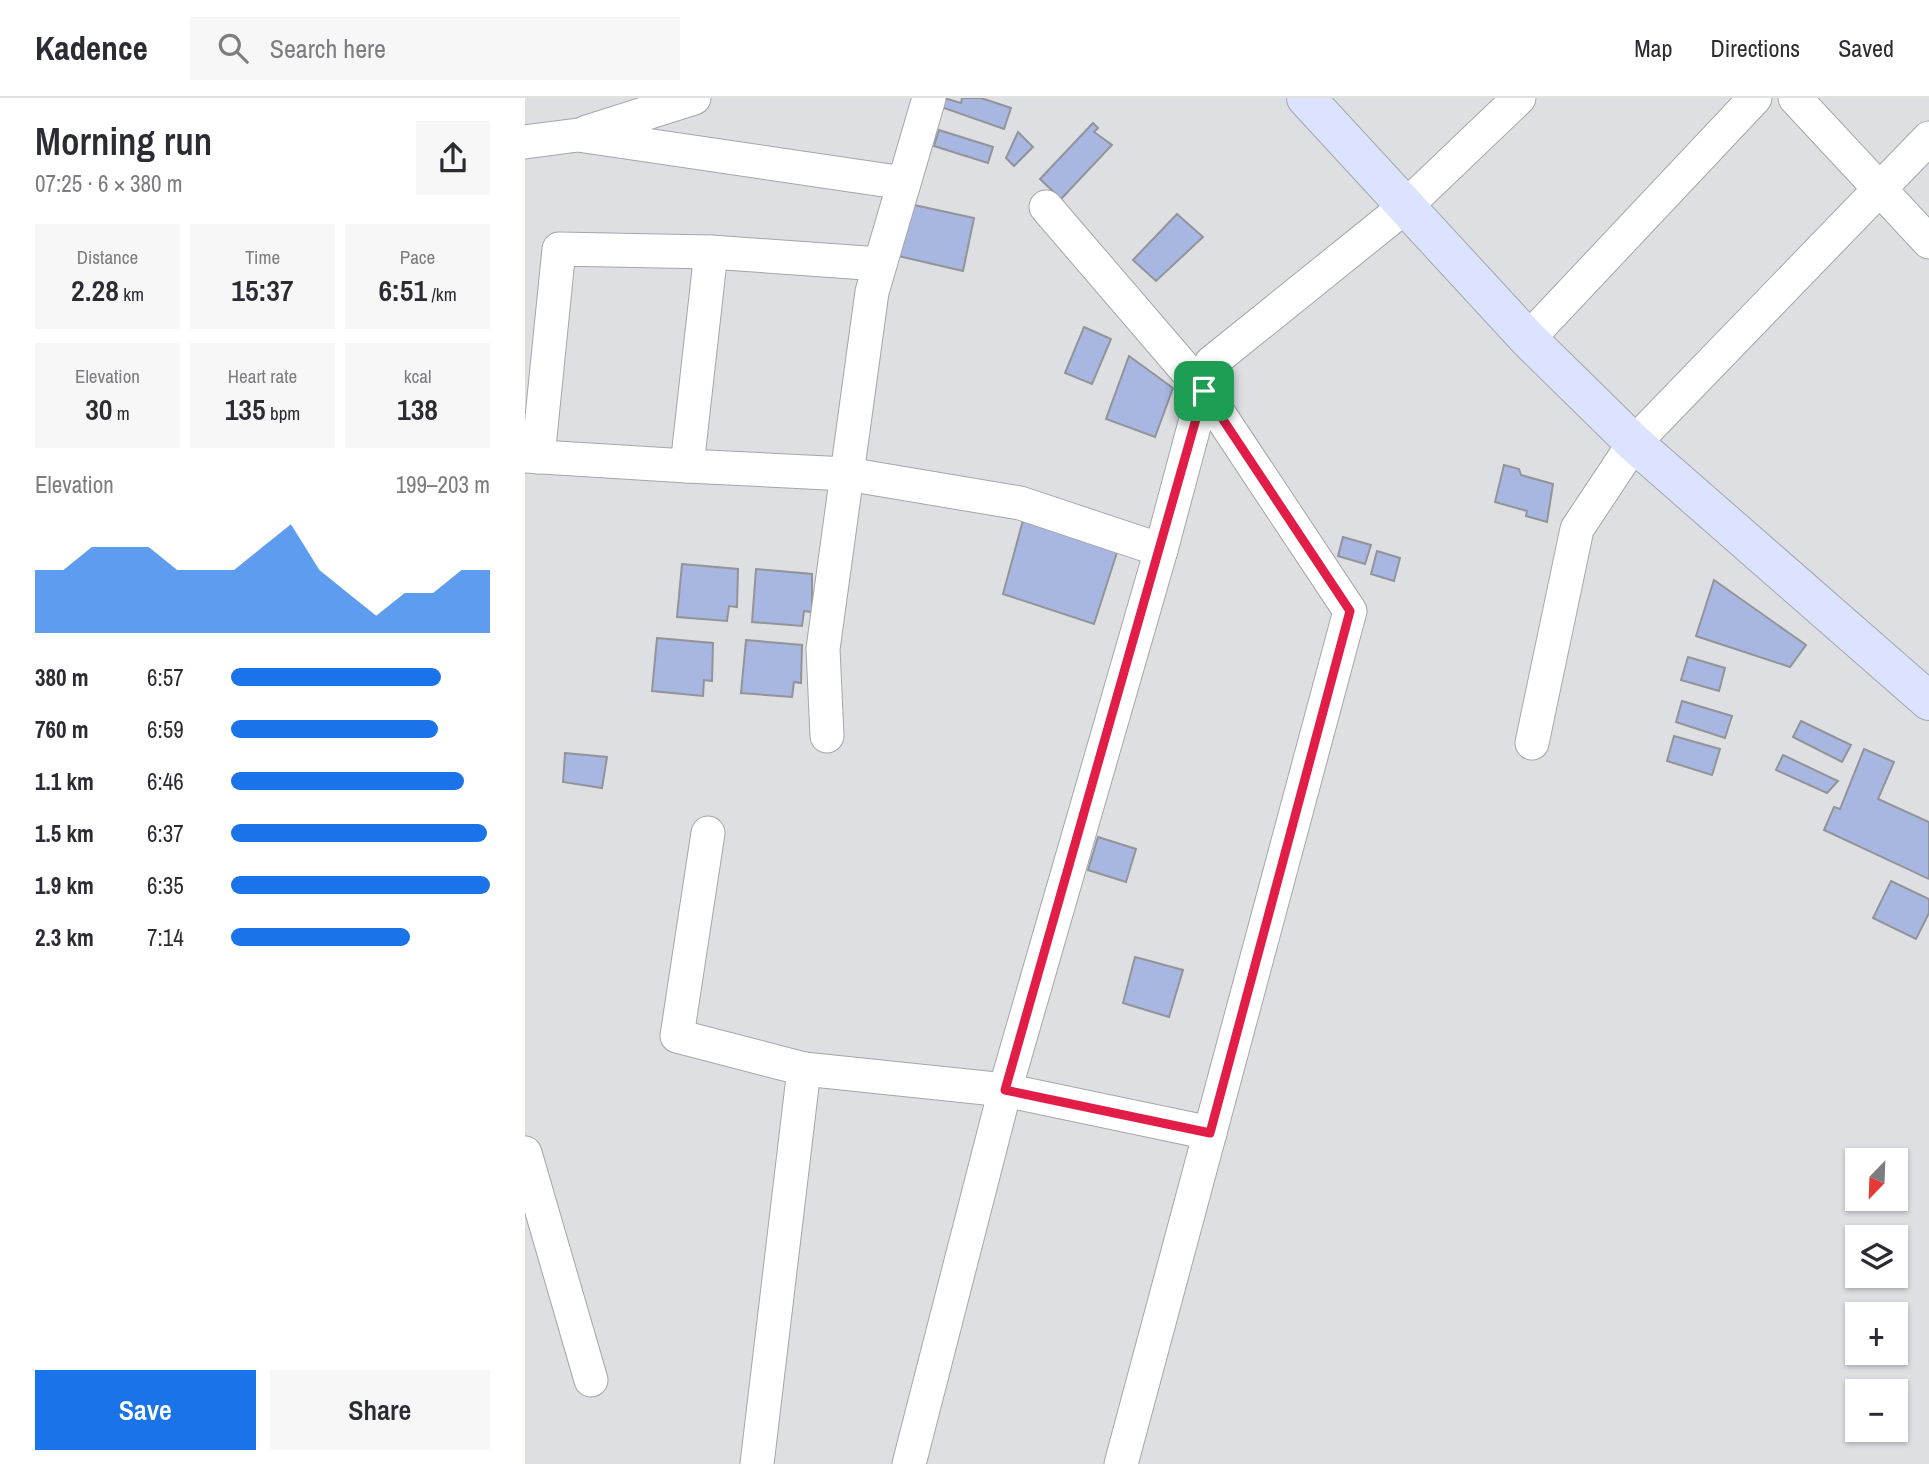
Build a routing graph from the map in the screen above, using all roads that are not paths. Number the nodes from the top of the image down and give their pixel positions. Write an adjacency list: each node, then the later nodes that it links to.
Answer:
1 (694, 98): 7 (street)
2 (929, 98): 10 (street)
3 (1307, 98): 12 (main road)
4 (1519, 98): 12 (street)
5 (1755, 98): 17 (street)
6 (1795, 98): 11 (street)
7 (578, 135): 9 (street); 10 (street)
8 (1929, 138): 11 (street)
9 (525, 142)
10 (904, 183): 16 (street)
11 (1878, 187): 14 (street); 19 (street)
12 (1406, 206): 17 (main road); 18 (street)
13 (1047, 207): 18 (street)
14 (1929, 242)
15 (711, 252): 16 (street); 20 (street); 21 (street)
16 (880, 264): 22 (street)
17 (1528, 339): 19 (main road)
18 (1204, 391): 23 (street); 30 (street)
19 (1634, 443): 24 (main road); 26 (street)
20 (531, 456): 21 (street)
21 (687, 466): 22 (street)
22 (847, 474): 23 (street); 25 (street)
23 (1161, 550): 29 (street)
24 (1929, 701)
25 (827, 736)
26 (1532, 743)
27 (708, 833): 28 (street)
28 (804, 1069): 29 (street); 33 (street)
29 (1005, 1090): 30 (street); 34 (street)
30 (1210, 1133): 35 (street)
31 (525, 1153): 32 (street)
32 (590, 1380)
33 (757, 1464)
34 (909, 1464)
35 (1121, 1464)

